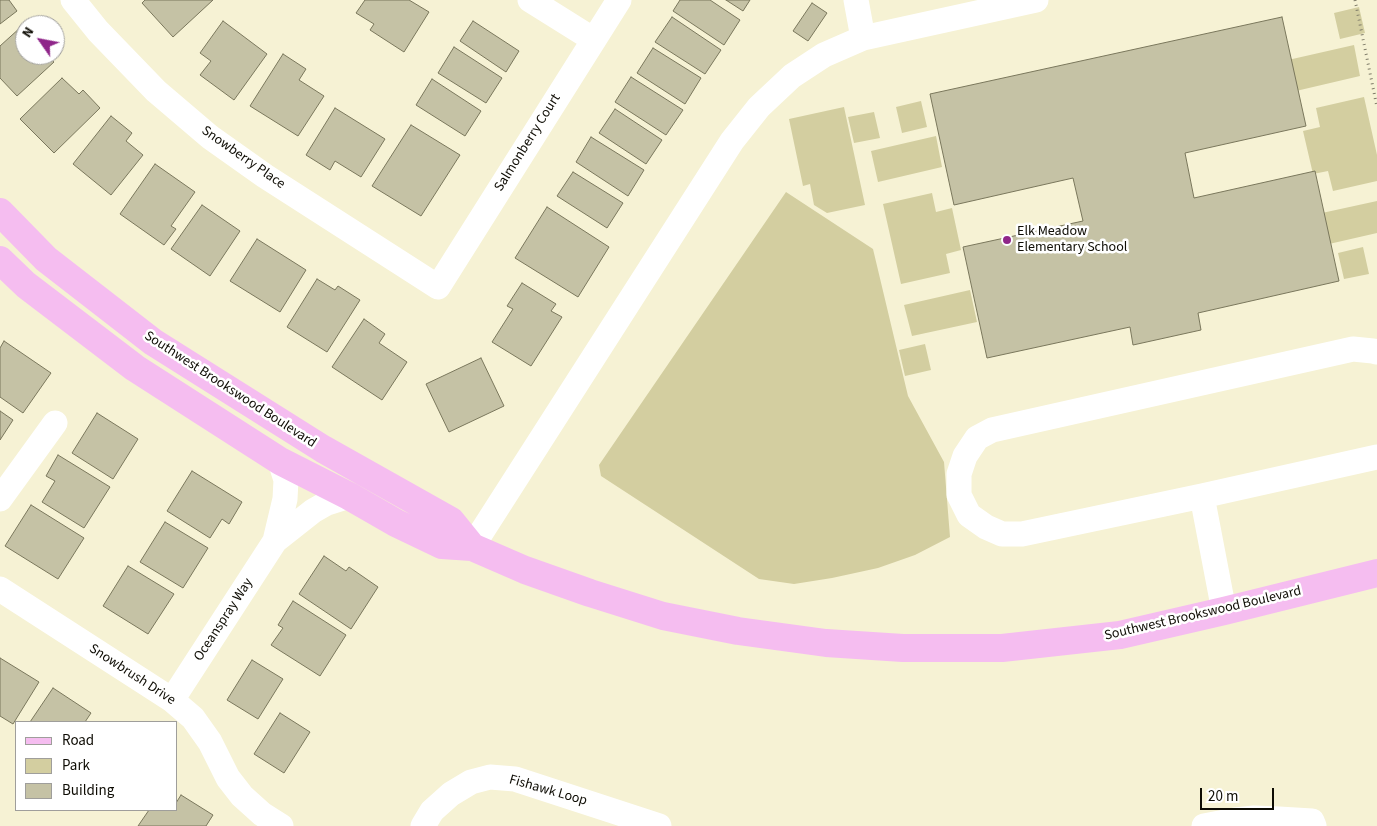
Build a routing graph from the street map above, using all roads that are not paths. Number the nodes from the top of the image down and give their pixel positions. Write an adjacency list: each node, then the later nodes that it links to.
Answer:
1 (73, 0): 10 (street, Snowberry Place)
2 (530, 0): 7 (street)
3 (619, 0): 7 (street, Salmonberry Court)
4 (856, 0): 6 (street)
5 (1036, 0): 6 (street)
6 (862, 38): 19 (street)
7 (594, 40): 10 (street, Salmonberry Court)
8 (0, 212): 19 (main road, Southwest Brookswood Boulevard)
9 (0, 260): 14 (main road, Southwest Brookswood Boulevard)
10 (438, 287)
11 (1377, 352): 16 (street)
12 (55, 423): 17 (street)
13 (1377, 457): 16 (street)
14 (280, 461): 15 (main road, Southwest Brookswood Boulevard); 18 (street, Oceanspray Way)
15 (349, 496): 18 (street, Oceanspray Way); 19 (main road, Southwest Brookswood Boulevard)
16 (1202, 496): 22 (street)
17 (0, 499)
18 (275, 541): 23 (street, Oceanspray Way)
19 (472, 547): 22 (main road, Southwest Brookswood Boulevard)
20 (1377, 573): 22 (main road, Southwest Brookswood Boulevard)
21 (0, 589): 23 (street, Snowbrush Drive)
22 (1224, 611)
23 (172, 700): 24 (street, Snowbrush Drive)
24 (281, 826)
25 (423, 826): 26 (street, Fishawk Loop)
26 (659, 826)
27 (1204, 826): 28 (street)
28 (1314, 826)

